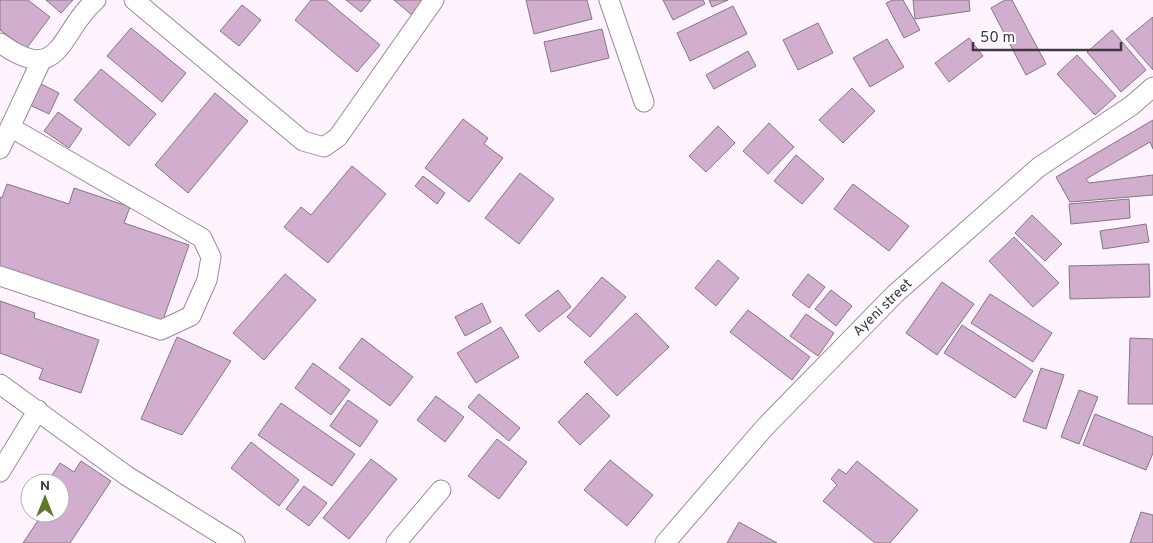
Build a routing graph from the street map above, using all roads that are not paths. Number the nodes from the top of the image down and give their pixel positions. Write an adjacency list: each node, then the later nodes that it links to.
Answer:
1 (96, 0): 6 (street)
2 (134, 0): 3 (street)
3 (434, 0)
4 (609, 0): 8 (street)
5 (0, 43): 6 (street)
6 (41, 61): 11 (street)
7 (1153, 88): 9 (street)
8 (644, 102)
9 (1132, 106): 10 (street); 20 (street, Ayeni street)
10 (1153, 108)
11 (10, 127): 12 (street); 13 (street)
12 (0, 148)
13 (0, 276)
14 (0, 384): 15 (street)
15 (38, 410): 16 (street); 18 (street)
16 (0, 472)
17 (441, 490): 19 (street)
18 (235, 543)
19 (396, 543)
20 (665, 543)

